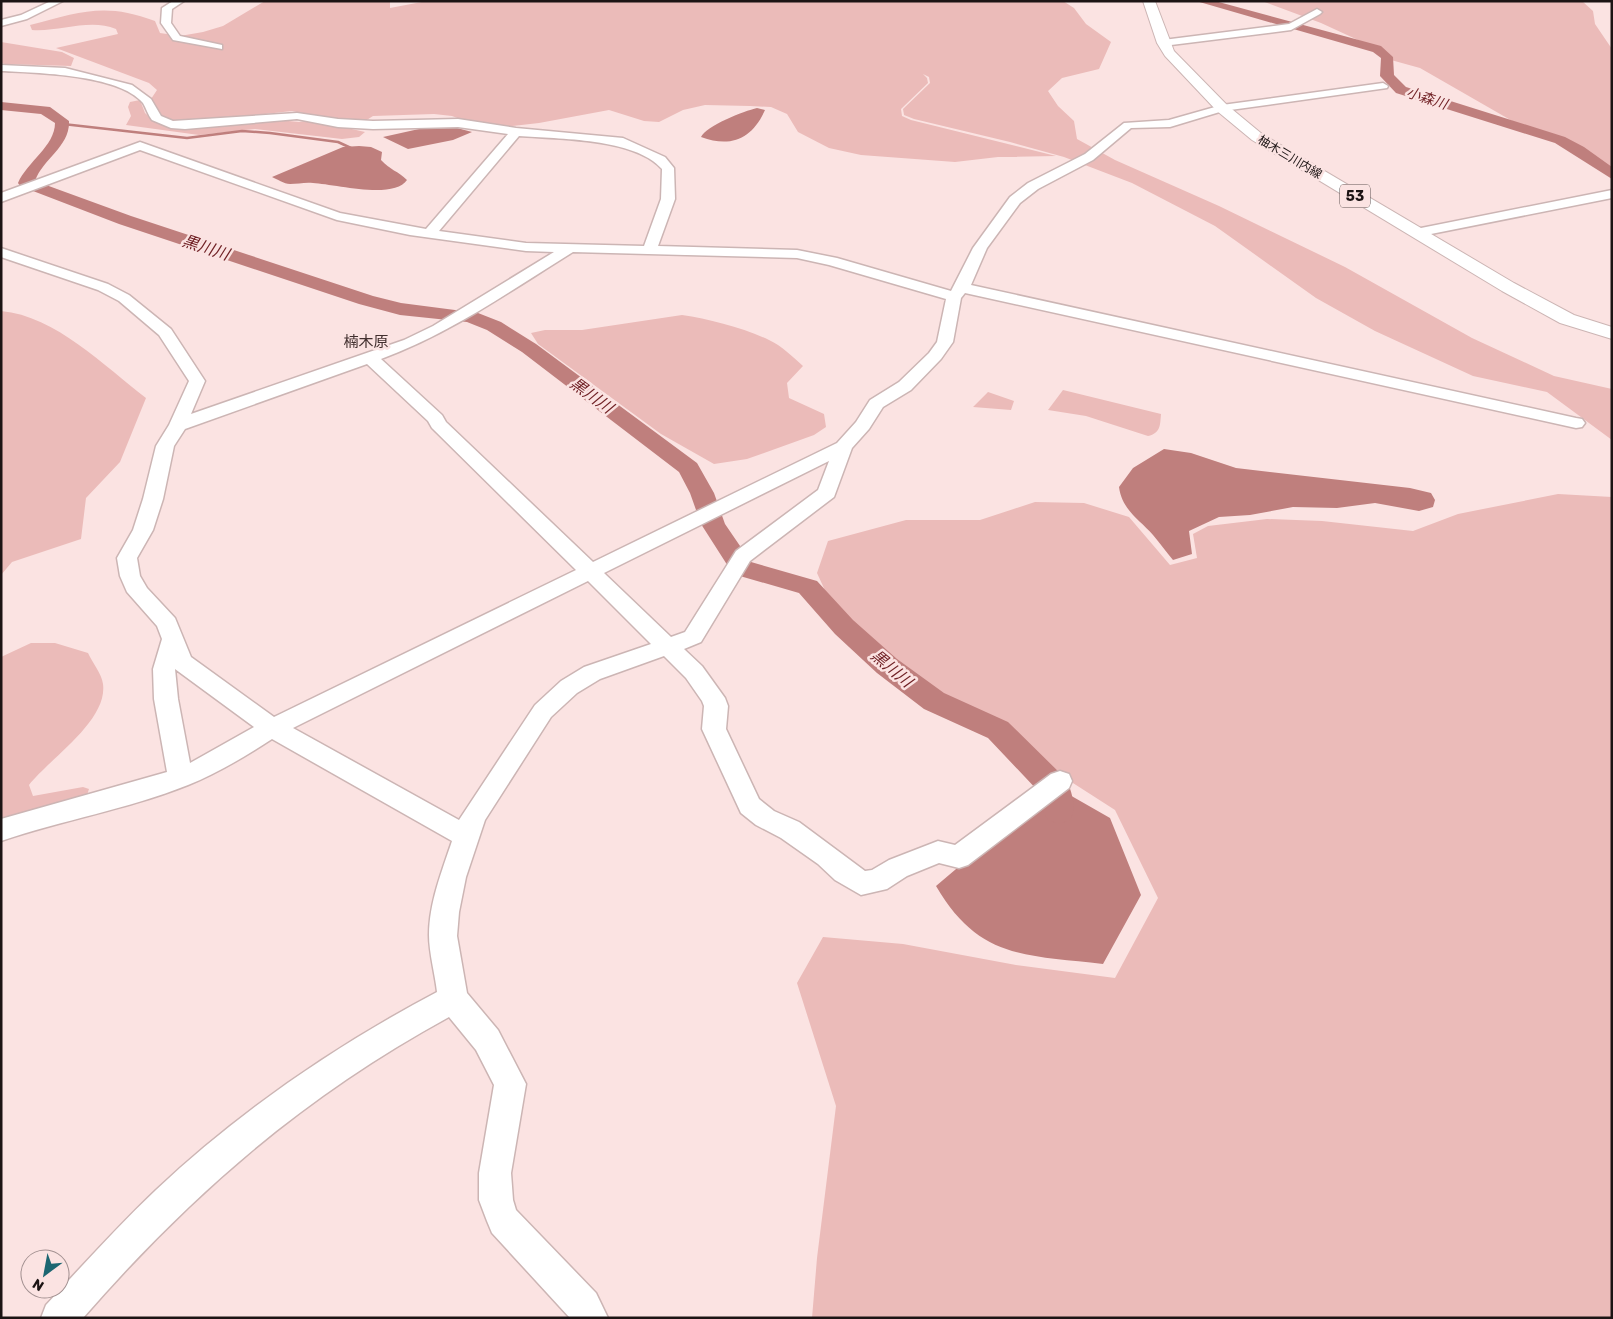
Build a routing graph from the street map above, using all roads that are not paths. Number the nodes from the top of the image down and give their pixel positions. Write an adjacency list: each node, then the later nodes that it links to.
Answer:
1 (58, 1): 5 (street)
2 (180, 1): 7 (street)
3 (1149, 1): 6 (main road, 柚木三川内線 / 53)
4 (1318, 12): 6 (street)
5 (1, 23)
6 (1162, 43): 10 (main road, 柚木三川内線 / 53)
7 (218, 47)
8 (1, 68): 11 (street)
9 (1384, 86): 10 (street)
10 (1222, 108): 15 (main road, 柚木三川内線 / 53); 19 (street)
11 (516, 132): 14 (street); 17 (street)
12 (1612, 194): 15 (street)
13 (1, 198): 14 (street)
14 (430, 233): 16 (street)
15 (1416, 233): 20 (main road, 柚木三川内線 / 53)
16 (570, 248): 17 (street); 21 (street)
17 (650, 249): 19 (street)
18 (1, 252): 23 (street)
19 (958, 292): 22 (street); 24 (street)
20 (1612, 332)
21 (369, 357): 23 (street); 25 (street)
22 (1576, 423)
23 (178, 425): 26 (street)
24 (843, 447): 25 (street); 27 (street)
25 (590, 571): 27 (street); 28 (street)
26 (173, 638): 28 (street); 29 (street)
27 (666, 647): 30 (street); 32 (street)
28 (272, 728): 29 (street); 32 (street)
29 (180, 778): 31 (street)
30 (1060, 780)
31 (1, 830)
32 (464, 836): 33 (street)
33 (453, 999): 34 (street); 35 (street)
34 (59, 1318)
35 (590, 1318)

